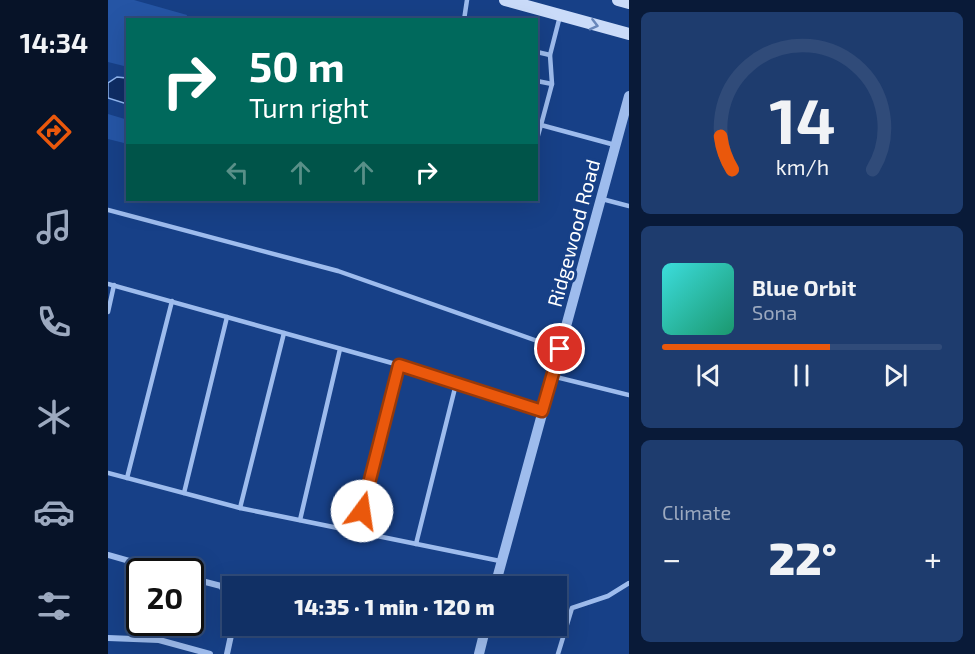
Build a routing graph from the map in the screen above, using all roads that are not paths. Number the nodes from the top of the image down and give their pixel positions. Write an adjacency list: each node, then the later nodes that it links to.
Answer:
1 (467, 0): 6 (lane)
2 (505, 0): 5 (main road)
3 (618, 0): 4 (main road)
4 (628, 3)
5 (560, 16): 7 (main road, one-way to 7); 9 (lane)
6 (464, 18)
7 (628, 34)
8 (538, 52): 9 (lane)
9 (550, 55): 11 (lane)
10 (538, 81): 11 (lane)
11 (552, 84): 14 (lane)
12 (628, 96): 13 (street, Ridgewood Road)
13 (625, 124): 15 (street, Ridgewood Road)
14 (539, 125): 15 (lane)
15 (616, 145): 16 (street, Ridgewood Road)
16 (601, 199): 17 (lane); 26 (street, Ridgewood Road)
17 (628, 206)
18 (108, 210): 26 (lane)
19 (108, 284): 20 (lane)
20 (114, 285): 21 (lane); 22 (lane)
21 (172, 301): 23 (lane); 33 (lane)
22 (108, 312)
23 (227, 317): 24 (lane); 34 (lane)
24 (284, 333): 25 (lane); 35 (lane)
25 (340, 349): 27 (lane); 36 (lane)
26 (560, 349): 28 (street, Ridgewood Road)
27 (399, 365): 29 (lane); 37 (lane)
28 (552, 376): 30 (lane); 31 (street, Ridgewood Road)
29 (456, 384): 31 (lane); 38 (lane)
30 (628, 395)
31 (542, 411): 41 (street, Ridgewood Road)
32 (108, 473): 33 (lane)
33 (127, 478): 34 (lane)
34 (184, 493): 35 (lane)
35 (240, 508): 36 (lane)
36 (300, 520): 37 (lane)
37 (357, 532): 38 (lane)
38 (416, 544): 41 (lane)
39 (108, 555): 40 (street)
40 (126, 560)
41 (500, 561): 42 (street, Ridgewood Road)
42 (497, 576)
43 (204, 582): 45 (street)
44 (628, 583): 52 (lane)
45 (222, 588)
46 (231, 636): 50 (street)
47 (484, 636): 51 (street)
48 (108, 638): 49 (street)
49 (210, 654)
50 (227, 654)
51 (479, 654)
52 (558, 654)

